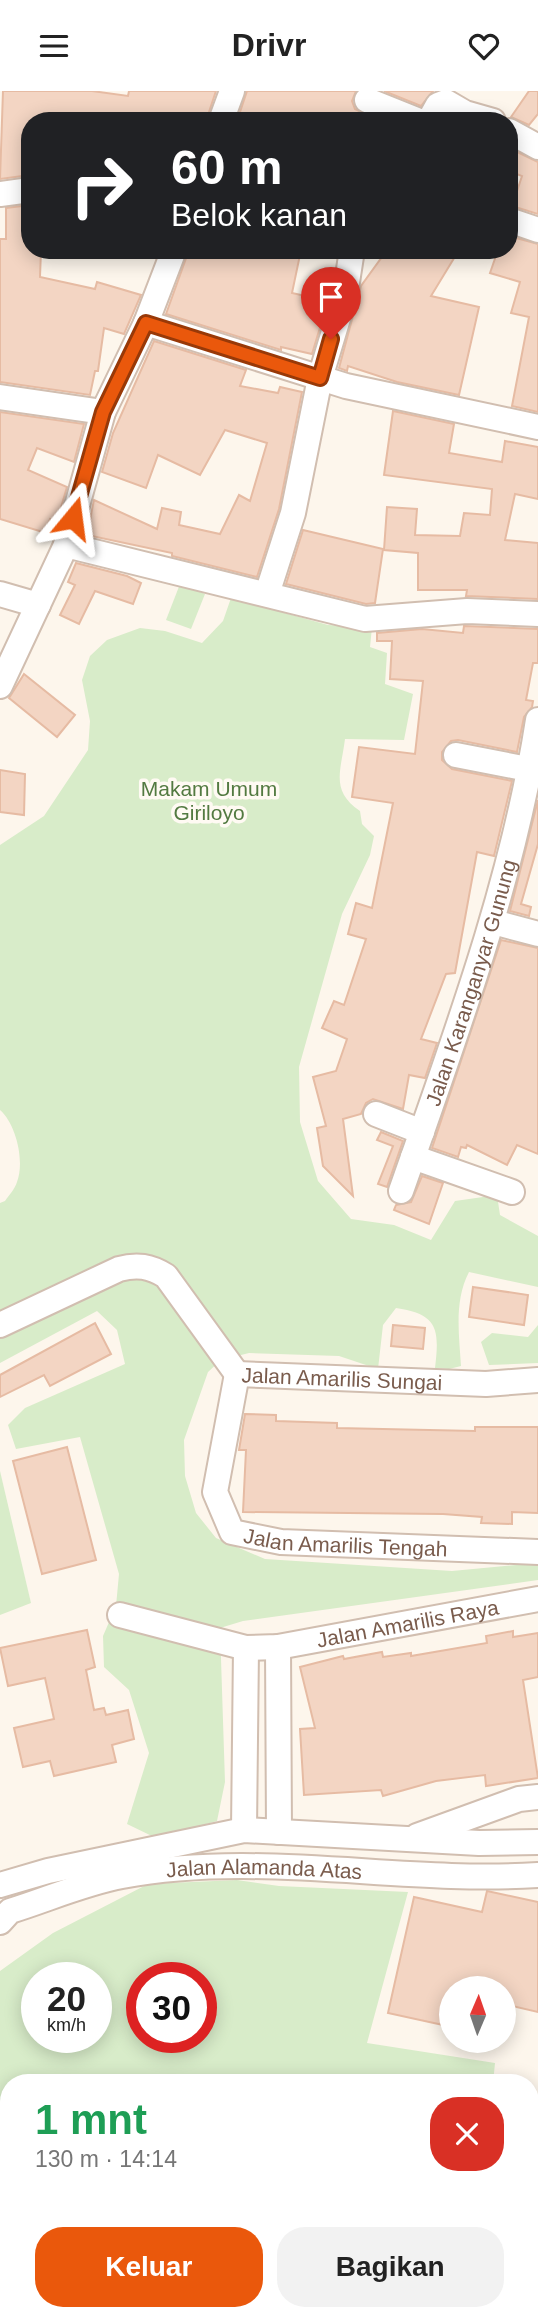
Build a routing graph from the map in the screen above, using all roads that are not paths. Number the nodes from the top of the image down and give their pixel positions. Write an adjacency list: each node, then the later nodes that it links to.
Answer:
1 (232, 91): 3 (street)
2 (367, 104): 4 (street)
3 (224, 112)
4 (391, 112)
5 (434, 112): 6 (street)
6 (463, 112)
7 (518, 136): 8 (street)
8 (538, 147)
9 (21, 191): 10 (street)
10 (0, 194)
11 (518, 223): 12 (street)
12 (538, 230)
13 (171, 259): 15 (street)
14 (351, 259): 16 (street)
15 (146, 323): 16 (street); 18 (street)
16 (320, 378): 19 (street); 22 (street)
17 (0, 397): 18 (street)
18 (103, 412): 20 (street)
19 (538, 427)
20 (66, 545): 22 (street); 23 (street)
21 (0, 594): 23 (street)
22 (267, 594): 24 (street)
23 (38, 605): 25 (street)
24 (538, 614)
25 (0, 686)
26 (538, 720): 28 (street, Jalan Karanganyar Gunung)
27 (456, 755): 28 (street)
28 (534, 770): 29 (street, Jalan Karanganyar Gunung)
29 (493, 922): 30 (street); 32 (street, Jalan Karanganyar Gunung)
30 (538, 934)
31 (376, 1114): 32 (street)
32 (422, 1132): 33 (street, Jalan Karanganyar Gunung)
33 (413, 1157): 34 (street, Jalan Karanganyar Gunung); 35 (street)
34 (401, 1191)
35 (512, 1192)
36 (0, 1325): 37 (street, Jalan Amarilis Sungai)
37 (237, 1374): 38 (street, Jalan Amarilis Sungai); 39 (street, Jalan Amarilis Tengah)
38 (538, 1380)
39 (538, 1552)
40 (538, 1599): 42 (street, Jalan Amarilis Raya)
41 (120, 1615): 43 (street, Jalan Amarilis Raya)
42 (278, 1647): 43 (street, Jalan Amarilis Raya); 44 (street)
43 (246, 1648): 45 (street)
44 (278, 1742): 45 (street); 48 (street)
45 (245, 1743): 47 (street)
46 (538, 1797): 49 (street)
47 (244, 1830): 48 (street, Jalan Alamanda Atas); 52 (street, Jalan Alamanda Atas)
48 (279, 1832): 49 (street, Jalan Alamanda Atas)
49 (406, 1840): 50 (street, Jalan Alamanda Atas)
50 (538, 1842)
51 (538, 1875): 53 (street, Jalan Alamanda Atas)
52 (0, 1883): 53 (street)
53 (5, 1917)

